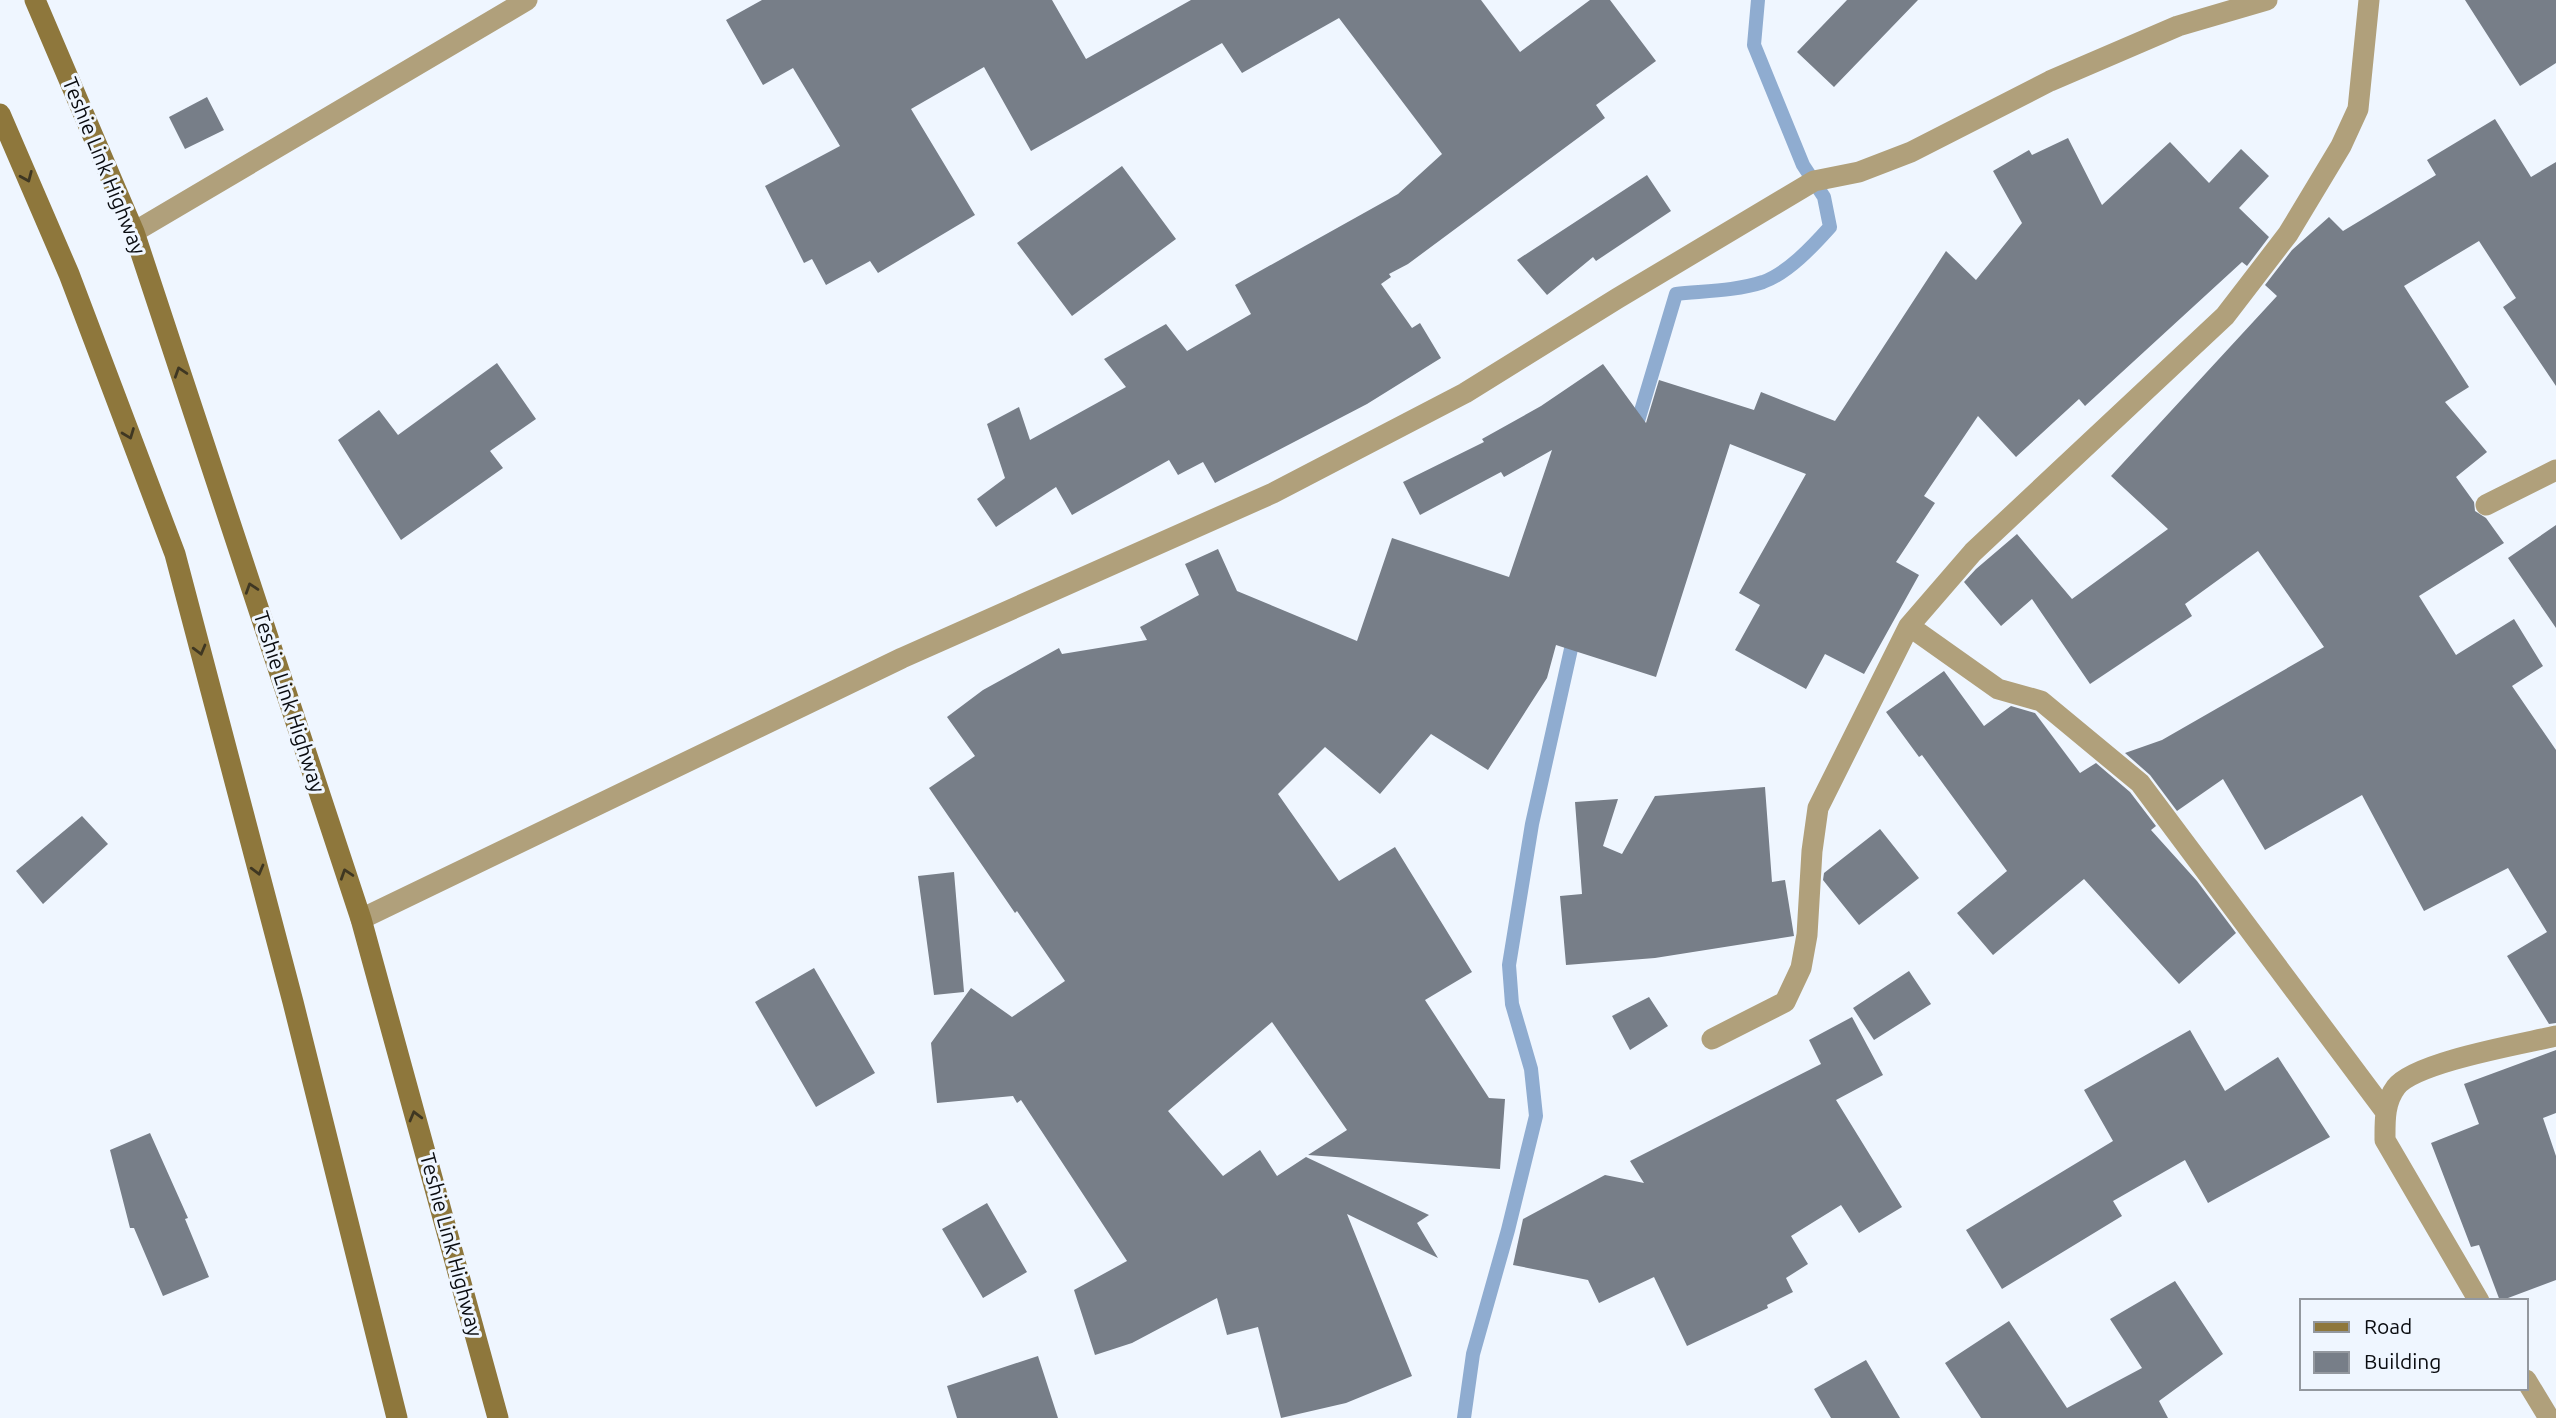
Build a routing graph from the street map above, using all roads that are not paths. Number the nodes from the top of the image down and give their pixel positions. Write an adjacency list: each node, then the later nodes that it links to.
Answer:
1 (35, 0): 6 (main road, Teshie Link Highway)
2 (527, 0): 6 (street)
3 (2267, 0): 10 (street)
4 (2369, 0): 9 (street)
5 (0, 114): 16 (main road, one-way to 16)
6 (134, 232): 10 (main road, Teshie Link Highway, one-way to 6)
7 (2556, 470): 8 (street)
8 (2486, 505)
9 (1909, 626): 12 (street); 13 (street)
10 (361, 919): 17 (main road, Teshie Link Highway, one-way to 10)
11 (2556, 1036): 13 (street)
12 (1712, 1039)
13 (2385, 1111): 14 (street)
14 (2479, 1299)
15 (2528, 1383): 18 (street)
16 (397, 1418)
17 (498, 1418)
18 (2549, 1418)

